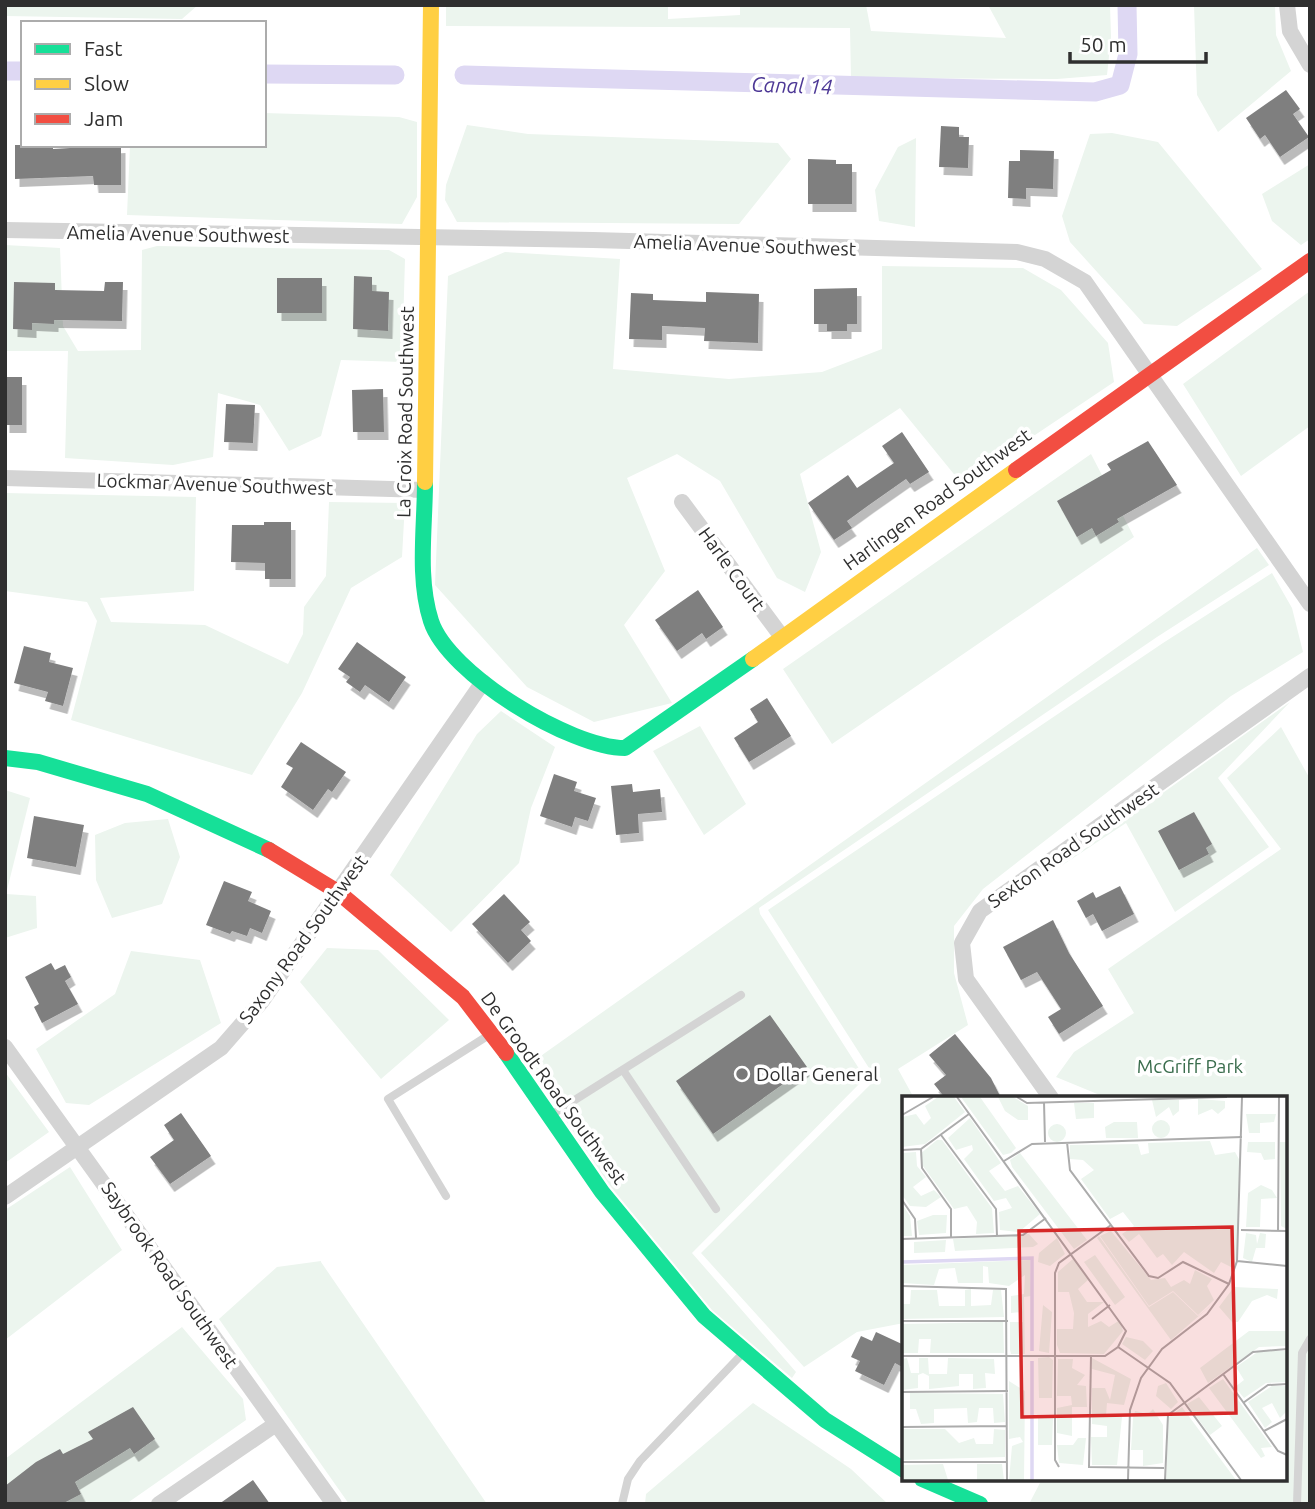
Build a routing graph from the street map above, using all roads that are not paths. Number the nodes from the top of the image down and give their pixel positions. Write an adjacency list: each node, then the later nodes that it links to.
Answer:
1 (430, 5): 5 (street, La Croix Road Southwest)
2 (1287, 5): 3 (street)
3 (1310, 65)
4 (5, 230): 5 (street, Amelia Avenue Southwest)
5 (428, 239): 7 (street, Amelia Avenue Southwest); 9 (street, La Croix Road Southwest)
6 (1310, 261): 7 (street, Harlingen Road Southwest)
7 (1147, 375): 11 (street, Amelia Avenue Southwest); 12 (street, Harlingen Road Southwest)
8 (5, 478): 9 (street, Lockmar Avenue Southwest)
9 (425, 490): 14 (street, La Croix Road Southwest)
10 (682, 502): 12 (street, Harle Court)
11 (1310, 604)
12 (782, 637): 15 (street, Harlingen Road Southwest)
13 (1310, 676): 22 (street, Sexton Road Southwest)
14 (483, 682): 15 (street, La Croix Road Southwest); 17 (street, Saxony Road Southwest)
15 (583, 743)
16 (5, 758): 17 (street, De Groodt Road Southwest)
17 (338, 892): 19 (street, De Groodt Road Southwest); 24 (street, Saxony Road Southwest)
18 (741, 995): 21 (lane)
19 (491, 1034): 23 (street, De Groodt Road Southwest); 25 (lane)
20 (5, 1047): 24 (street, Saybrook Road Southwest)
21 (623, 1070): 23 (lane); 27 (lane)
22 (1050, 1096)
23 (551, 1115): 29 (street, De Groodt Road Southwest)
24 (77, 1146): 26 (street, Saxony Road Southwest); 30 (street, Saybrook Road Southwest)
25 (446, 1196)
26 (5, 1197)
27 (716, 1209)
28 (1310, 1339): 37 (lane)
29 (745, 1351): 31 (street, De Groodt Road Southwest); 35 (lane)
30 (276, 1424): 33 (street); 34 (street, Saybrook Road Southwest)
31 (902, 1469)
32 (927, 1481): 36 (street)
33 (159, 1504)
34 (334, 1504)
35 (622, 1504)
36 (979, 1504)
37 (1297, 1504)

